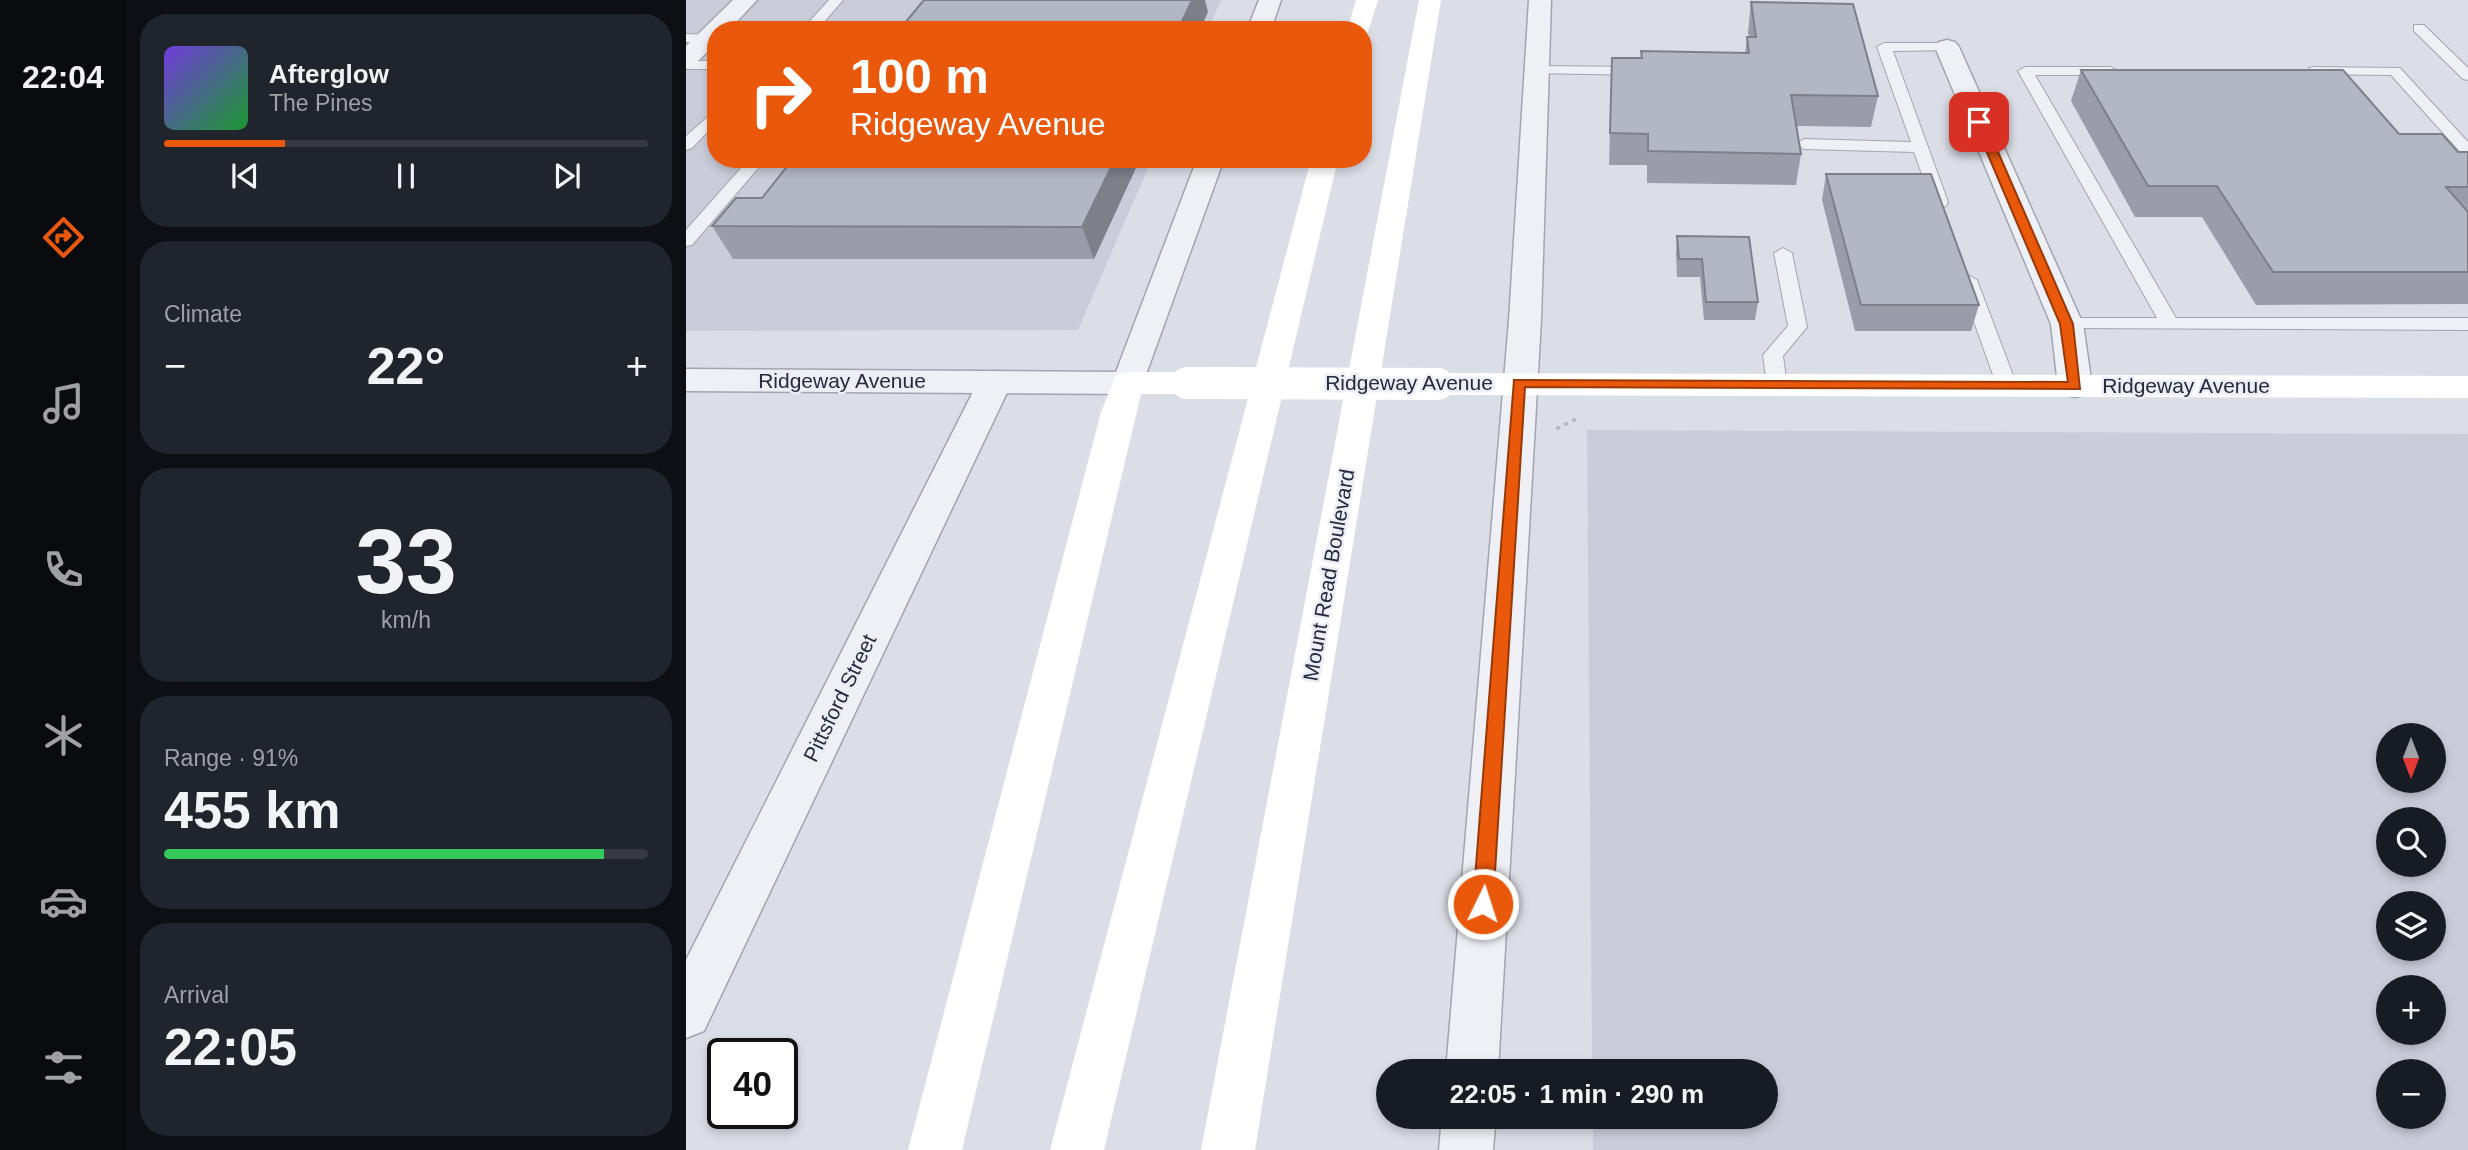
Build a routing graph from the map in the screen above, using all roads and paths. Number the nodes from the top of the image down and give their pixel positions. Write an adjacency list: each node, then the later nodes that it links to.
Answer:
1 (746, 0): 7 (street)
2 (836, 0): 8 (lane)
3 (1270, 0): 9 (street)
4 (1367, 0): 10 (main road)
5 (1430, 0): 52 (main road, Mount Read Boulevard)
6 (1540, 0): 17 (street)
7 (718, 21)
8 (817, 21)
9 (1262, 21)
10 (1361, 21)
11 (2419, 28): 22 (lane)
12 (696, 38): 14 (street)
13 (1947, 47): 27 (lane); 36 (street)
14 (686, 59)
15 (686, 65): 16 (lane)
16 (707, 65)
17 (1536, 70): 18 (lane); 42 (street)
18 (1654, 71)
19 (2123, 71): 37 (lane)
20 (2291, 71): 21 (lane)
21 (2332, 71): 23 (lane); 28 (lane)
22 (2468, 76)
23 (2348, 90)
24 (707, 123): 26 (lane)
25 (1804, 144): 27 (lane)
26 (686, 145)
27 (1920, 147): 32 (lane)
28 (2468, 151)
29 (750, 168): 33 (lane)
30 (1208, 168): 41 (street)
31 (1323, 168): 51 (main road)
32 (1948, 222)
33 (686, 241)
34 (1783, 253): 43 (lane)
35 (1961, 260): 44 (lane)
36 (2067, 324): 37 (lane); 45 (street)
37 (2170, 324): 38 (lane)
38 (2468, 324)
39 (686, 380): 40 (street, Ridgeway Avenue)
40 (995, 382): 41 (street, Ridgeway Avenue); 47 (street, Pittsford Street)
41 (1128, 383): 42 (main road, Ridgeway Avenue, bridge); 50 (main road)
42 (1519, 383): 43 (main road, Ridgeway Avenue); 48 (street)
43 (1777, 384): 44 (main road, Ridgeway Avenue)
44 (2007, 386): 45 (main road, Ridgeway Avenue)
45 (2075, 386): 46 (main road, Ridgeway Avenue)
46 (2468, 387)
47 (686, 1013)
48 (1473, 1059)
49 (1468, 1129): 53 (street)
50 (935, 1150)
51 (1077, 1150)
52 (1228, 1150)
53 (1466, 1150)

